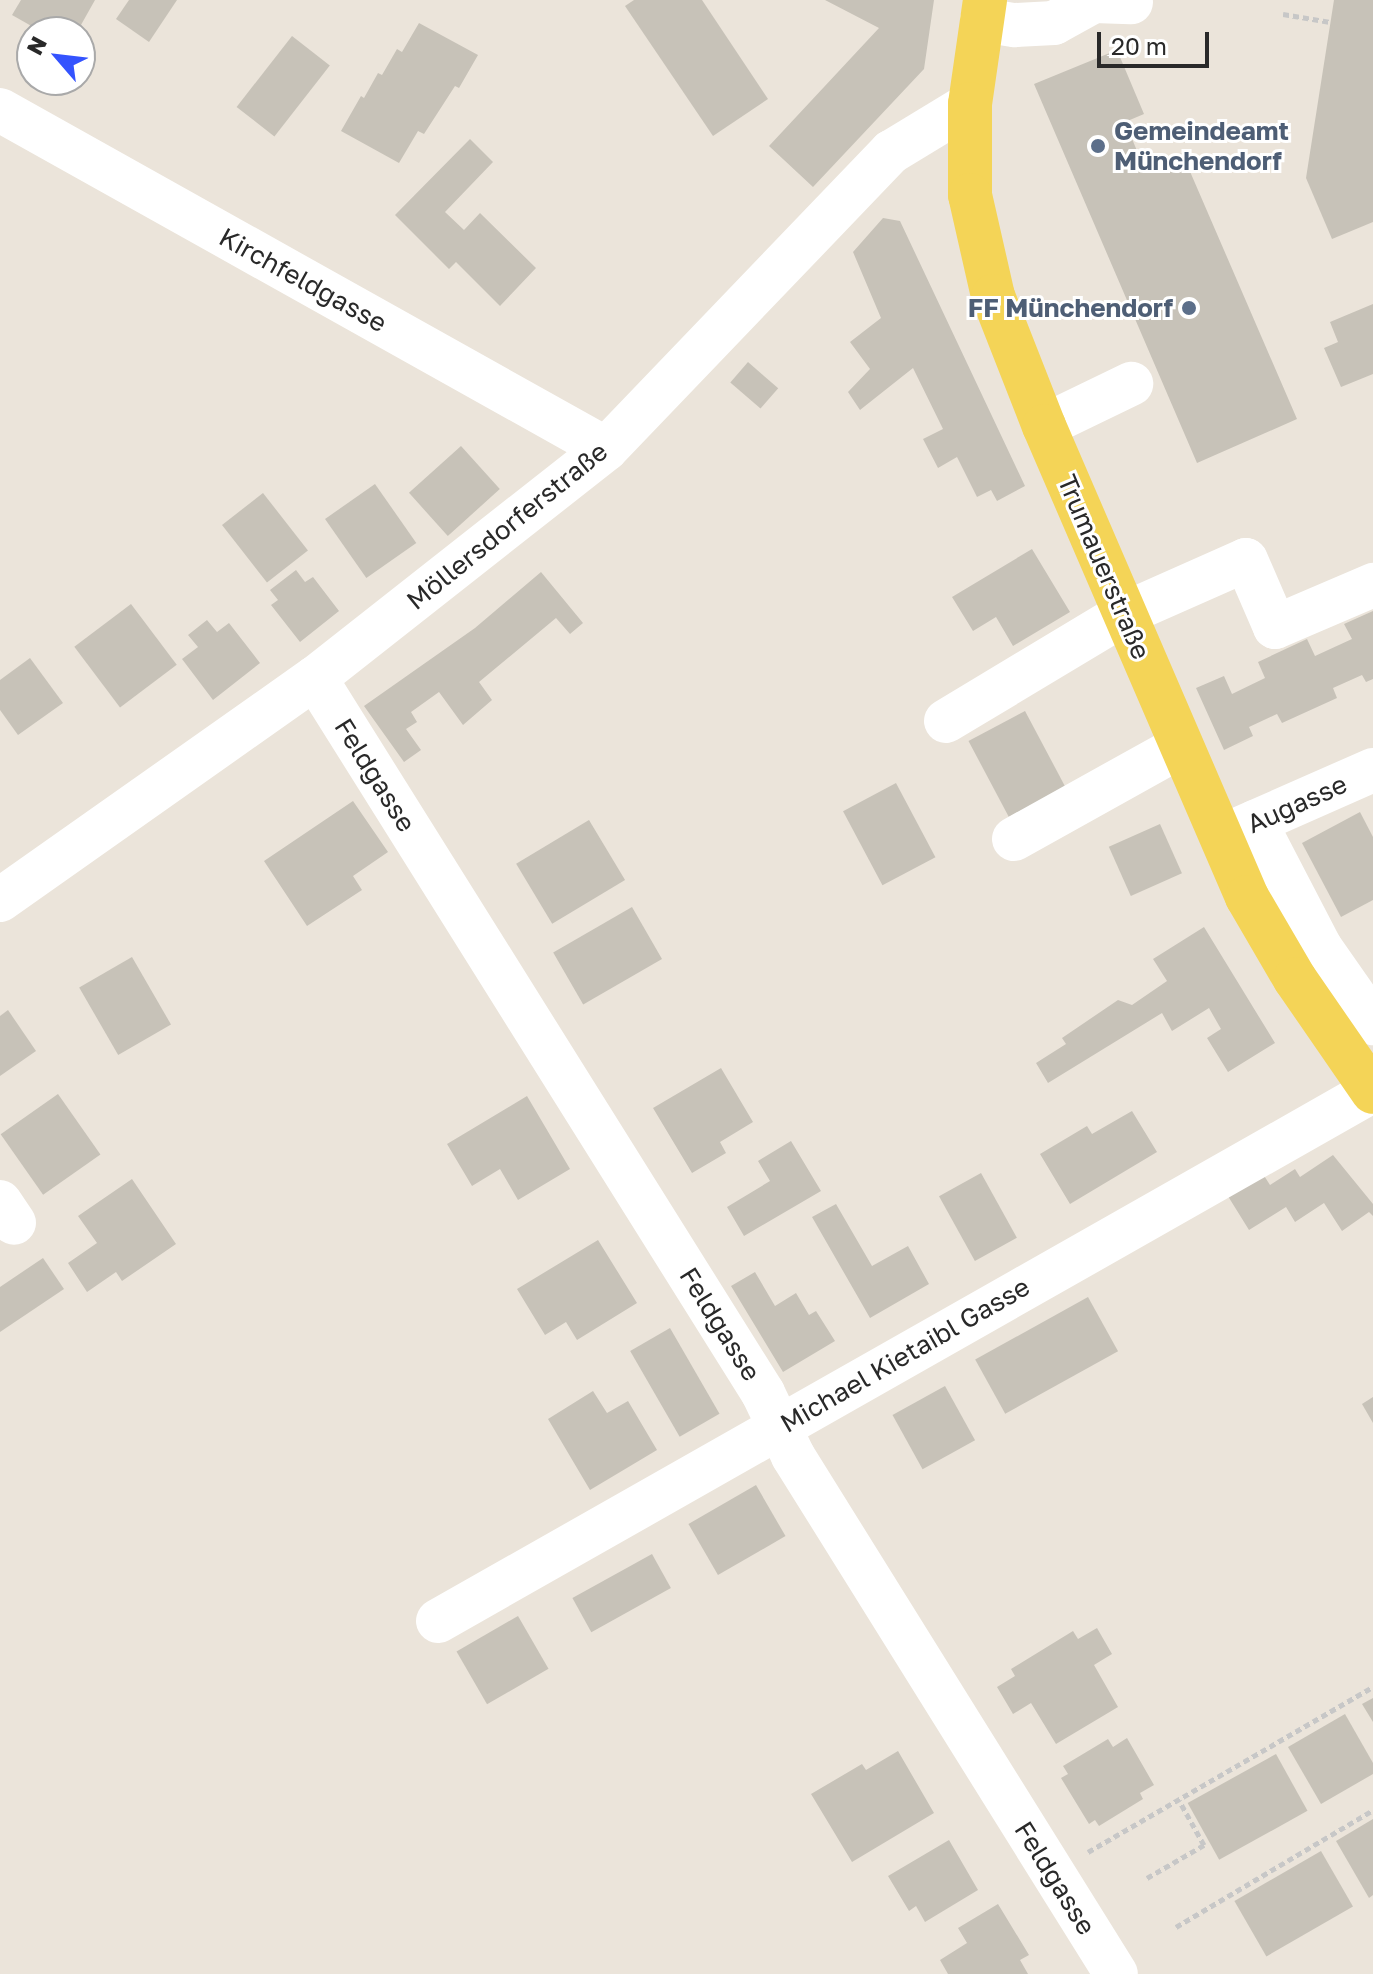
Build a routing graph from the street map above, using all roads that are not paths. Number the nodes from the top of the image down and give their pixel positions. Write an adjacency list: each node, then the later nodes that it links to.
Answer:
1 (1107, 1): 2 (street)
2 (984, 10): 3 (main road, Trumauerstraße)
3 (970, 104): 6 (main road, Trumauerstraße); 7 (street, Möllersdorferstraße)
4 (0, 110): 7 (street, Kirchfeldgasse)
5 (1131, 384): 6 (street)
6 (1044, 426): 9 (main road, Trumauerstraße)
7 (606, 449): 10 (street, Möllersdorferstraße)
8 (1373, 585): 9 (street)
9 (1124, 614): 11 (street); 12 (main road, Trumauerstraße)
10 (315, 678): 16 (street, Möllersdorferstraße); 19 (street, Feldgasse)
11 (946, 721)
12 (1181, 746): 14 (main road, Trumauerstraße); 15 (street)
13 (1373, 770): 14 (street, Augasse)
14 (1238, 830): 17 (street, Trumauerstraße); 18 (main road, Trumauerstraße)
15 (1014, 839)
16 (0, 900)
17 (1373, 1023)
18 (1373, 1091): 19 (street, Michael Kietaibl Gasse)
19 (778, 1427): 20 (street, Michael Kietaibl Gasse); 21 (street, Feldgasse)
20 (438, 1621)
21 (1116, 1974)

